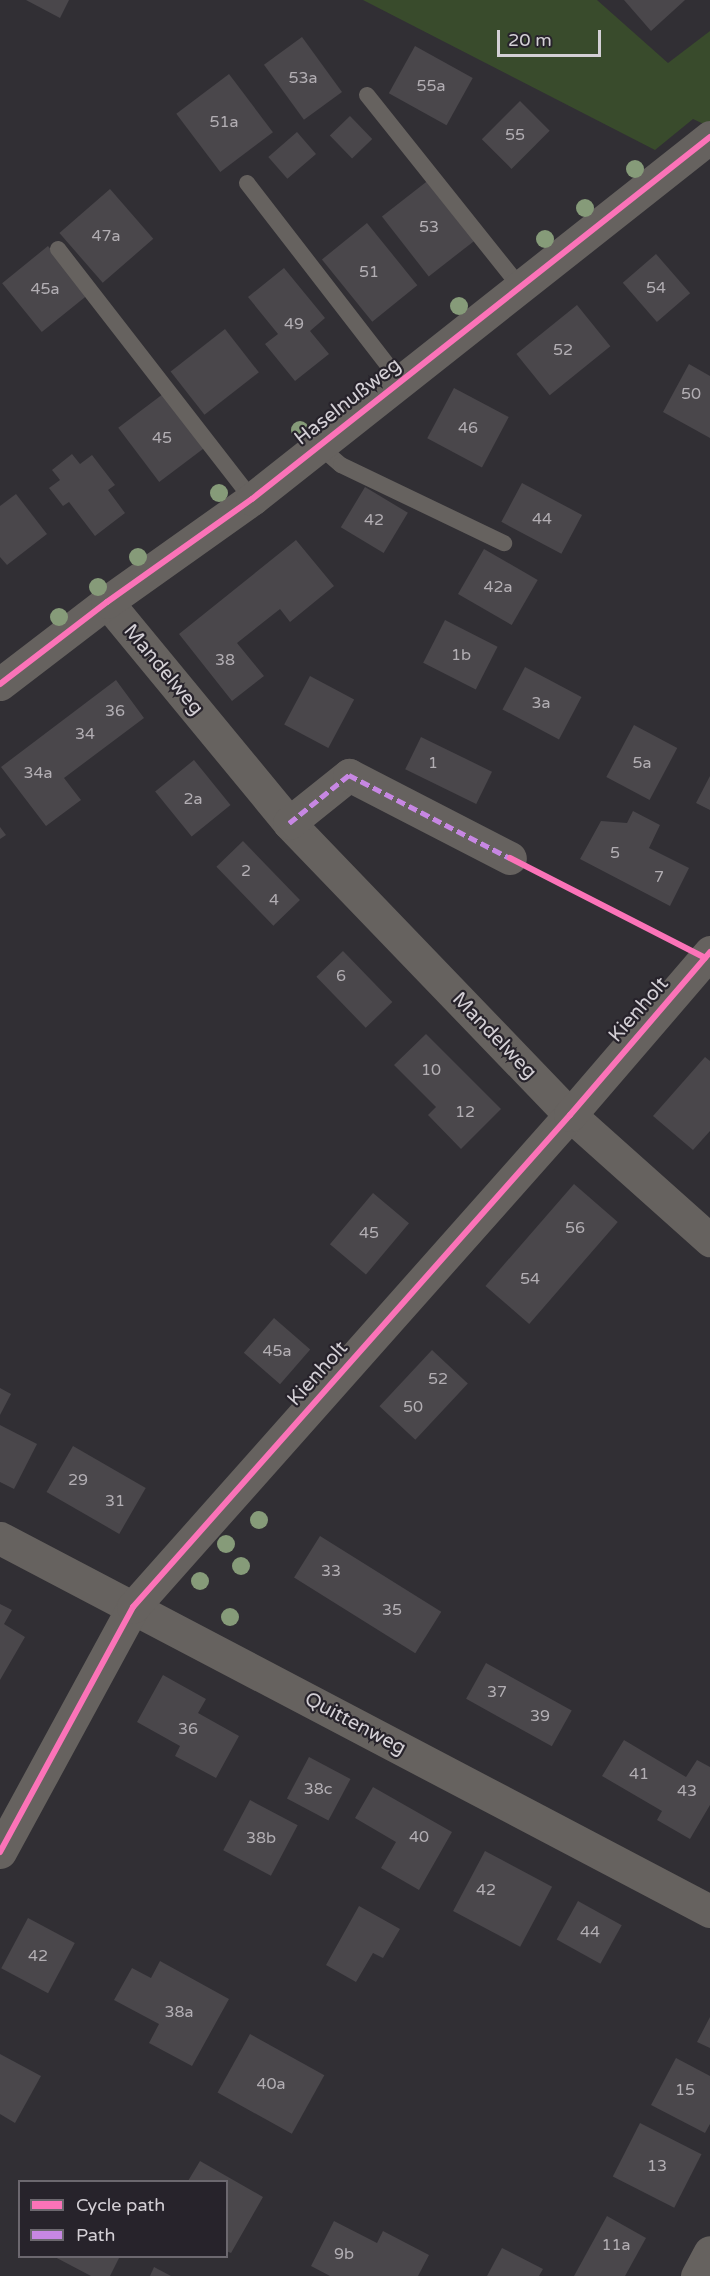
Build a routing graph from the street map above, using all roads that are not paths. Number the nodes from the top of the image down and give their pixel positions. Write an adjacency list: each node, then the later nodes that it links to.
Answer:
1 (367, 95): 5 (lane)
2 (707, 143): 5 (street, Haselnußweg)
3 (247, 183): 6 (lane)
4 (58, 249): 8 (lane)
5 (520, 287): 6 (street, Haselnußweg)
6 (400, 381): 7 (street, Haselnußweg)
7 (319, 446): 8 (street, Haselnußweg); 9 (lane)
8 (252, 499): 10 (street, Haselnußweg)
9 (504, 543)
10 (107, 602): 11 (street, Haselnußweg); 12 (street, Mandelweg)
11 (0, 684)
12 (289, 823): 13 (street); 15 (street, Mandelweg)
13 (510, 858)
14 (710, 952): 15 (street, Kienholt)
15 (570, 1115): 16 (street, Mandelweg); 18 (street, Kienholt)
16 (710, 1240)
17 (0, 1538): 18 (street, Quittenweg)
18 (133, 1607): 19 (street, Kienholt); 20 (street, Quittenweg)
19 (0, 1852)
20 (710, 1911)
21 (710, 2252): 22 (street)
22 (697, 2276)

